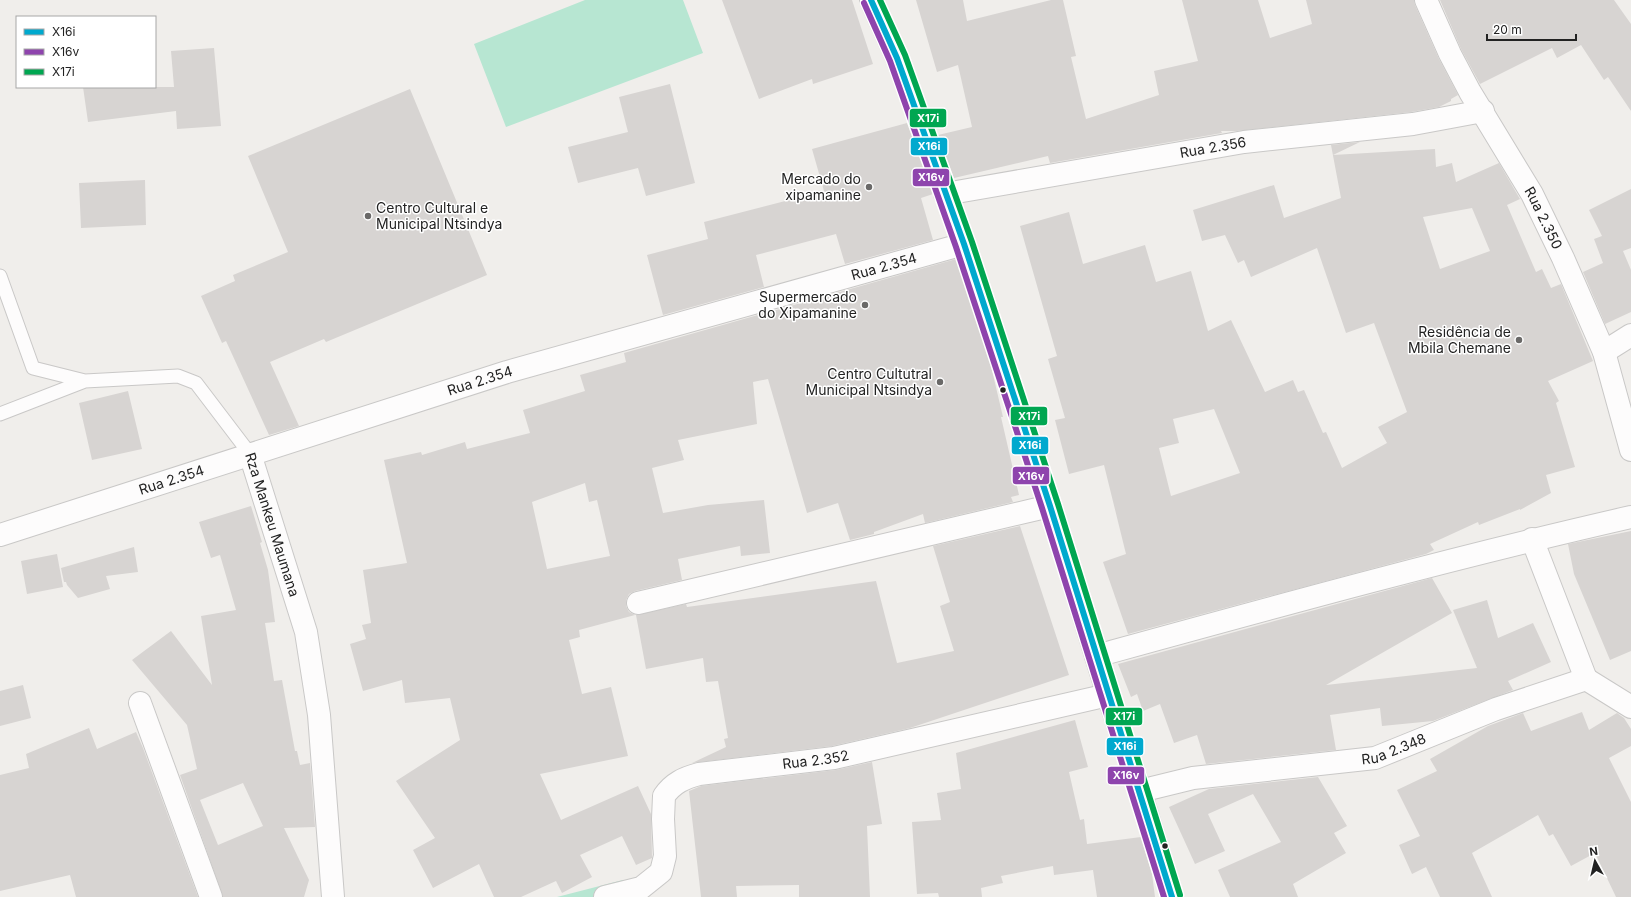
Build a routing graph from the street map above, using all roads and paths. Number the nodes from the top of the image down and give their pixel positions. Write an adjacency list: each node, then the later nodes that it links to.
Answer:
1 (871, 0): 4 (street)
2 (1426, 0): 3 (street, Rua 2.350)
3 (1482, 111): 4 (street, Rua 2.356); 8 (street, Rua 2.350)
4 (945, 194): 5 (street)
5 (964, 244): 12 (street, Rua 2.354); 13 (street)
6 (0, 276): 9 (lane, Rza Mankeu Maumana)
7 (1631, 335): 8 (street)
8 (1604, 352): 11 (street, Rua 2.350)
9 (85, 381): 10 (lane); 12 (lane, Rza Mankeu Maumana)
10 (0, 414)
11 (1631, 450)
12 (250, 454): 15 (street, Rua 2.354); 25 (street, Rza Mankeu Maumana)
13 (1050, 506): 17 (street); 18 (street)
14 (1631, 517): 16 (street)
15 (0, 535)
16 (1532, 539): 18 (street); 19 (street)
17 (638, 603)
18 (1096, 656): 20 (street)
19 (1586, 679): 22 (street); 23 (street, Rua 2.348)
20 (1108, 695): 23 (street); 26 (street, Rua 2.352)
21 (140, 703): 24 (street)
22 (1631, 707)
23 (1140, 791): 27 (street)
24 (211, 897)
25 (333, 897)
26 (605, 897)
27 (1172, 897)

